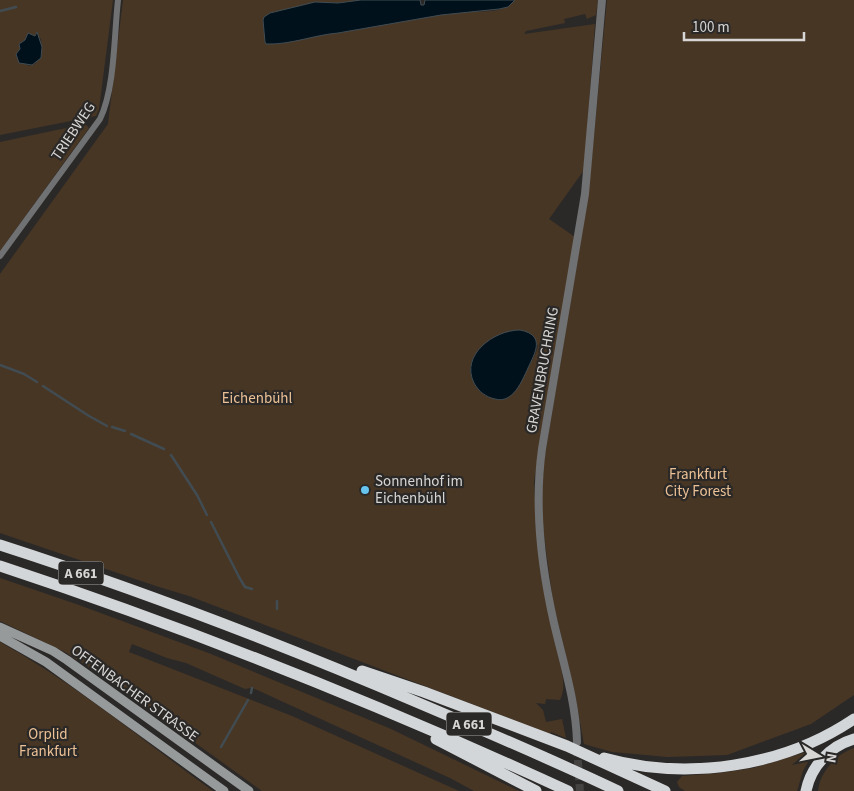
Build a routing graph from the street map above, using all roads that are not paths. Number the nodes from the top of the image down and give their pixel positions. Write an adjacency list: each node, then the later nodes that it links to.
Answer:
1 (118, 0): 3 (street, TRIEBWEG)
2 (602, 0): 12 (street, GRAVENBRUCHRING)
3 (0, 256)
4 (0, 545): 8 (highway, A 661)
5 (0, 566): 9 (highway, A 661)
6 (0, 627): 14 (main road, OFFENBACHER STRASSE)
7 (0, 636): 13 (main road, OFFENBACHER STRASSE)
8 (319, 660): 12 (highway); 17 (highway, A 661)
9 (377, 708): 15 (highway); 16 (highway, A 661)
10 (854, 719): 12 (highway)
11 (854, 739): 19 (highway)
12 (572, 744): 18 (highway)
13 (224, 791)
14 (249, 791)
15 (536, 791)
16 (568, 791)
17 (618, 791)
18 (665, 791)
19 (806, 791)

